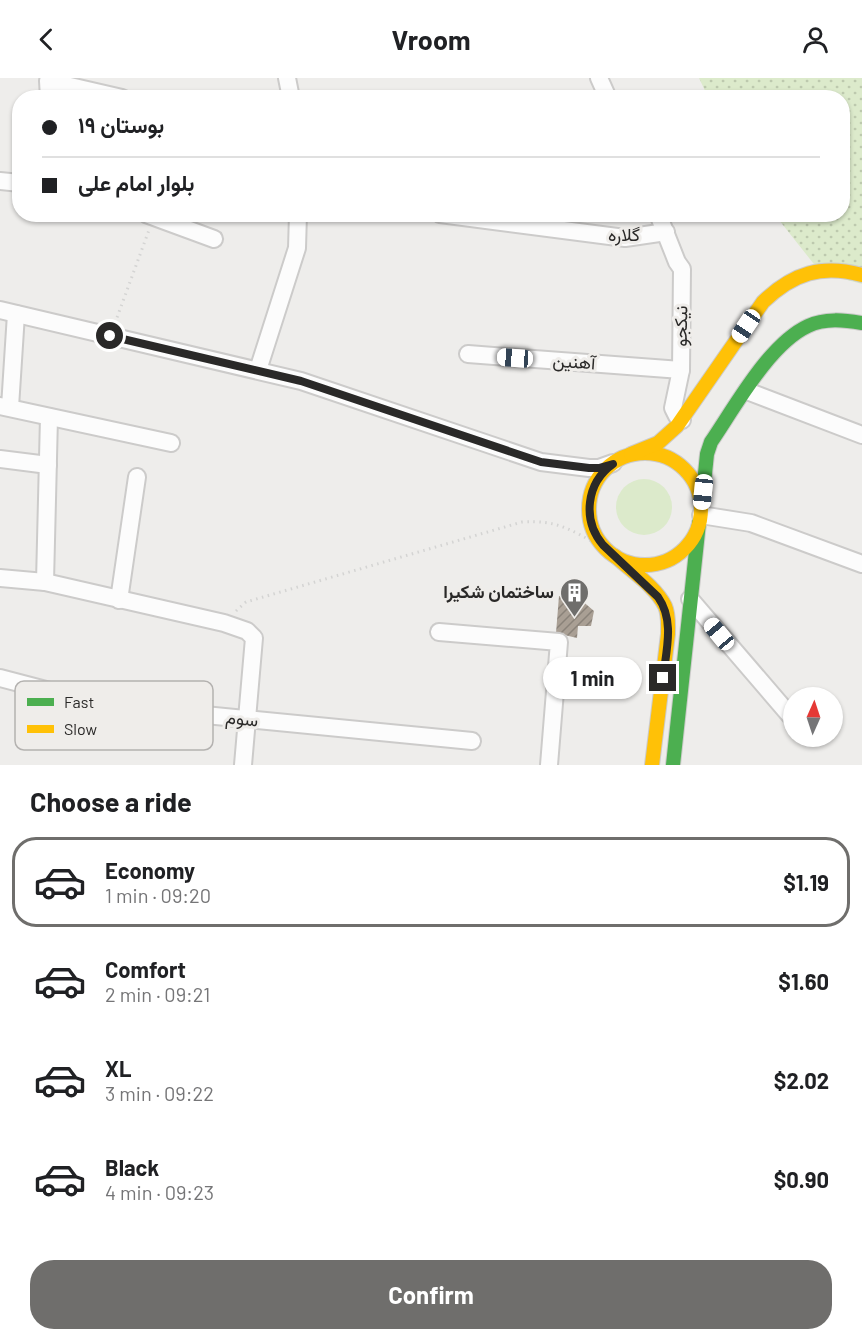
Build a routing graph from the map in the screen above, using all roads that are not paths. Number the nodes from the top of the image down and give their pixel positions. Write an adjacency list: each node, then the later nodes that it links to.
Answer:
1 (49, 90): 2 (street)
2 (87, 90)
3 (168, 222): 8 (street)
4 (298, 222): 13 (street)
5 (502, 222): 7 (street, گلاره)
6 (662, 222): 7 (street, نیکجو)
7 (666, 232): 14 (street, نیکجو)
8 (214, 239)
9 (862, 275): 18 (main road)
10 (8, 312): 13 (street); 16 (street)
11 (862, 323): 15 (main road)
12 (468, 354): 14 (street, آهنین)
13 (258, 370): 22 (street)
14 (681, 370): 18 (street, نیکجو)
15 (747, 390): 19 (street); 25 (main road)
16 (5, 406): 17 (street)
17 (49, 417): 20 (street); 23 (street)
18 (682, 420): 22 (main road)
19 (862, 435)
20 (171, 443)
21 (0, 459): 23 (street)
22 (619, 460): 25 (main road); 26 (main road)
23 (48, 465): 29 (street)
24 (137, 477): 31 (street)
25 (700, 516): 26 (main road); 27 (street); 30 (main road)
26 (611, 552): 42 (main road)
27 (862, 564)
28 (0, 578): 29 (street)
29 (45, 582): 31 (street)
30 (690, 599): 35 (street); 39 (main road)
31 (119, 600): 37 (street)
32 (439, 632): 33 (street)
33 (556, 680): 34 (street); 41 (street)
34 (598, 683)
35 (783, 707)
36 (213, 716): 37 (street, سوم)
37 (247, 720): 38 (street, سوم); 40 (street)
38 (472, 741)
39 (677, 762)
40 (243, 765)
41 (549, 765)
42 (652, 765)

